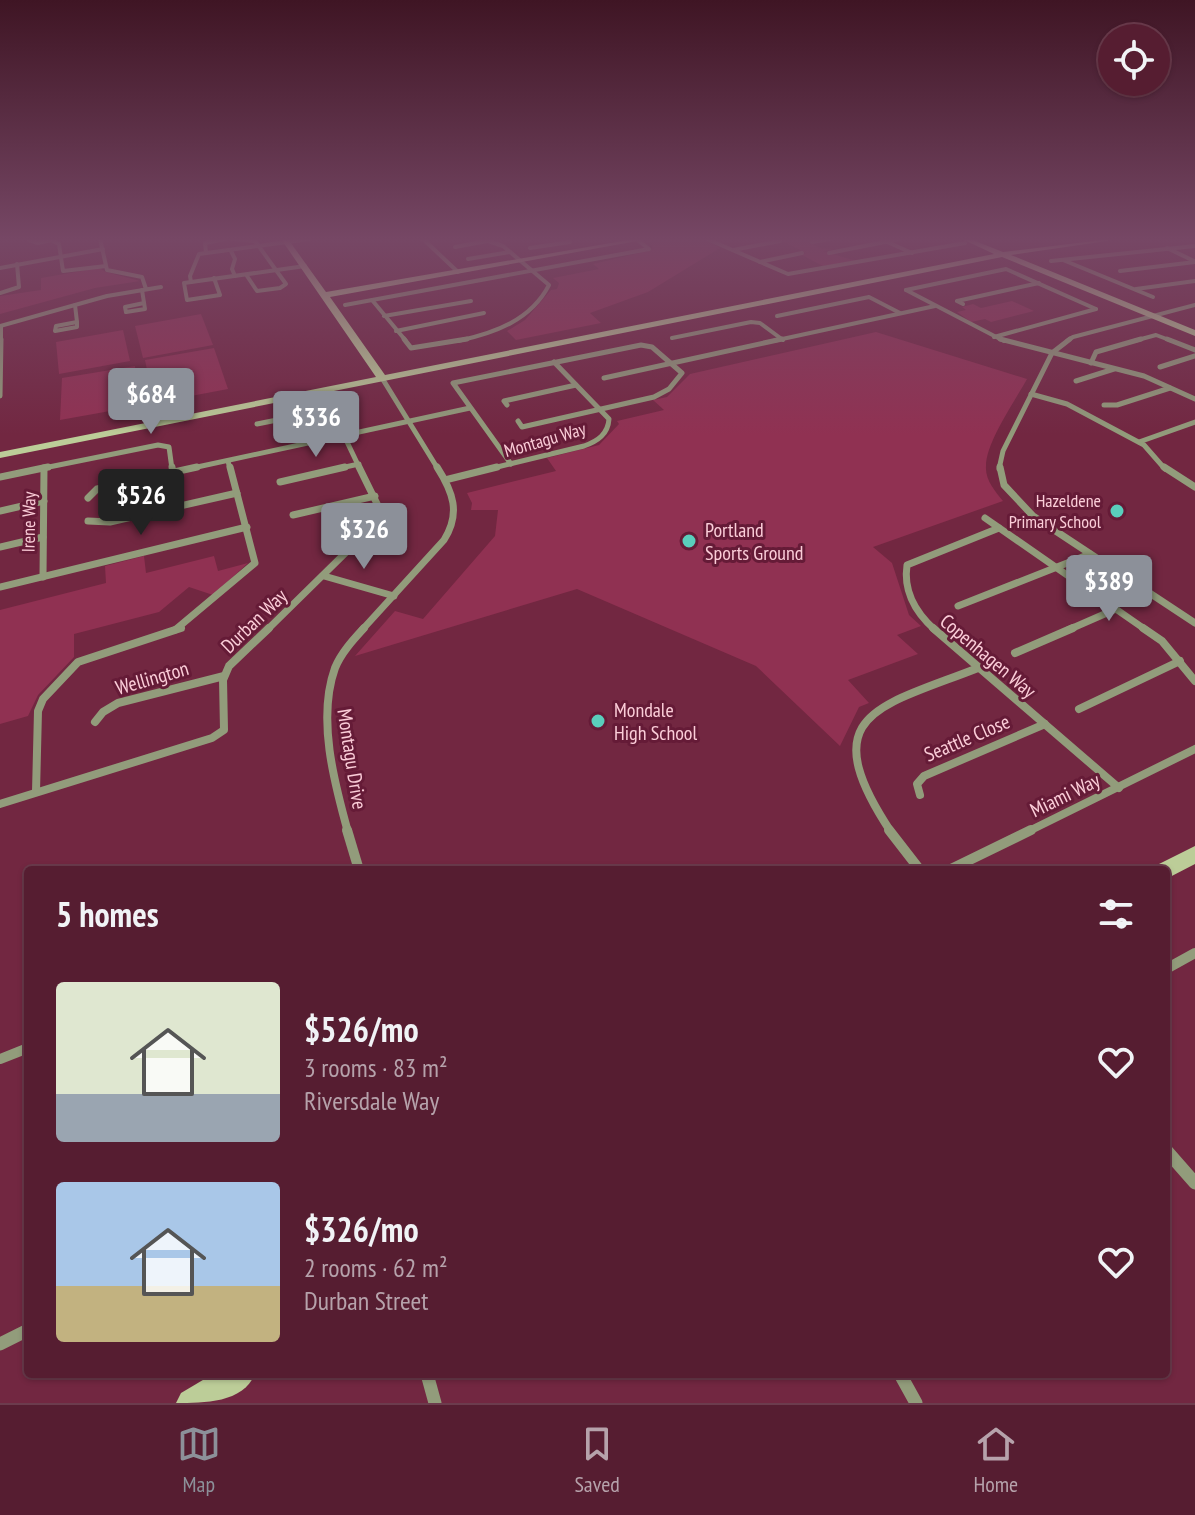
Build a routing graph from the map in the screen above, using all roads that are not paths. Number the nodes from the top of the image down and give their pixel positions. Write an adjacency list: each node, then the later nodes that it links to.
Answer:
1 (332, 304): 35 (main road)
2 (375, 304): 17 (street)
3 (451, 304): 17 (street)
4 (535, 304): 21 (street)
5 (739, 304): 35 (main road)
6 (832, 304): 18 (street)
7 (882, 304): 15 (street)
8 (932, 304): 13 (street)
9 (1086, 304): 23 (street)
10 (1131, 304): 16 (main road)
11 (75, 305): 19 (street); 20 (street)
12 (1195, 305): 16 (street)
13 (935, 306): 15 (street); 23 (street)
14 (484, 313): 21 (street)
15 (901, 314): 25 (street)
16 (1155, 314): 22 (main road); 27 (street)
17 (384, 316): 21 (street)
18 (777, 316)
19 (77, 322)
20 (1, 326): 34 (street)
21 (396, 331)
22 (1195, 331)
23 (994, 337): 27 (street)
24 (672, 338): 25 (street)
25 (783, 340): 31 (street)
26 (1195, 350): 30 (street)
27 (1052, 353): 30 (street); 42 (street)
28 (1195, 356): 32 (street)
29 (554, 362): 31 (street); 39 (street); 40 (street, Montagu Way)
30 (1091, 363): 33 (street)
31 (673, 364): 37 (street); 50 (street)
32 (1160, 367)
33 (1115, 369): 38 (street); 41 (street)
34 (0, 371): 43 (street)
35 (381, 376): 51 (street, Montagu Drive); 57 (main road); 58 (main road)
36 (447, 378): 39 (street)
37 (604, 378)
38 (1076, 381)
39 (453, 383): 48 (street)
40 (576, 385): 46 (street); 50 (street, Montagu Way)
41 (1171, 388): 45 (street); 47 (street)
42 (1031, 394): 56 (street); 80 (street)
43 (0, 396)
44 (326, 398): 49 (street)
45 (1195, 399)
46 (507, 405)
47 (1104, 405)
48 (470, 408): 51 (street); 61 (street)
49 (332, 409): 54 (street); 55 (street)
50 (599, 409): 52 (street); 61 (street, Montagu Way)
51 (409, 421): 55 (street); 65 (street, Montagu Drive)
52 (518, 421)
53 (1195, 422): 56 (street)
54 (257, 424)
55 (345, 435): 59 (street); 60 (street)
56 (1139, 442): 67 (street)
57 (0, 448)
58 (0, 455)
59 (228, 461): 63 (street); 68 (street)
60 (359, 464): 66 (street); 69 (street)
61 (511, 464): 65 (street, Montagu Way)
62 (44, 468): 63 (street); 64 (street); 71 (street, Irene Way)
63 (173, 473): 70 (street)
64 (0, 477)
65 (445, 480): 85 (street, Montagu Drive)
66 (280, 482)
67 (1195, 487)
68 (237, 493): 75 (street); 76 (street)
69 (375, 496): 73 (street); 82 (street, Durban Way)
70 (88, 498)
71 (44, 501): 72 (street); 78 (street, Irene Way)
72 (0, 511)
73 (293, 515)
74 (985, 518): 77 (street)
75 (88, 521)
76 (247, 527): 83 (street); 99 (street)
77 (999, 528): 81 (street); 91 (street, Copenhagen Way)
78 (43, 537): 79 (street); 83 (street, Irene Way)
79 (0, 547)
80 (1090, 554): 81 (street); 88 (street)
81 (1055, 567): 86 (street); 87 (street)
82 (324, 576): 85 (street); 92 (street, Durban Way)
83 (43, 577): 84 (street)
84 (0, 587)
85 (394, 596): 103 (street, Montagu Drive)
86 (958, 606)
87 (1116, 609): 89 (street); 90 (street)
88 (1195, 623)
89 (1015, 653)
90 (1180, 661): 93 (street); 94 (street)
91 (978, 668): 96 (street, Copenhagen Way); 104 (street)
92 (224, 676): 95 (street, Wellington); 99 (street, Durban Way)
93 (1195, 681)
94 (1079, 709)
95 (95, 722)
96 (1045, 724): 98 (street, Copenhagen Way); 100 (street, Seattle Close)
97 (1195, 749): 98 (street, Miami Way)
98 (1119, 788): 105 (street, Miami Way)
99 (36, 792): 101 (street, Durban Way)
100 (920, 795)
101 (0, 804)
102 (1195, 854): 106 (main road)
103 (358, 866)
104 (917, 866)
105 (957, 866)
106 (1170, 868)
107 (1195, 953): 108 (street)
108 (1170, 967)
109 (24, 1050): 110 (street)
110 (0, 1059)
111 (1170, 1155): 112 (street)
112 (1195, 1183)
113 (24, 1332): 114 (street)
114 (0, 1344)
115 (234, 1378): 118 (main road)
116 (428, 1378): 119 (street)
117 (902, 1378): 120 (street)
118 (191, 1403)
119 (434, 1403)
120 (916, 1403)

